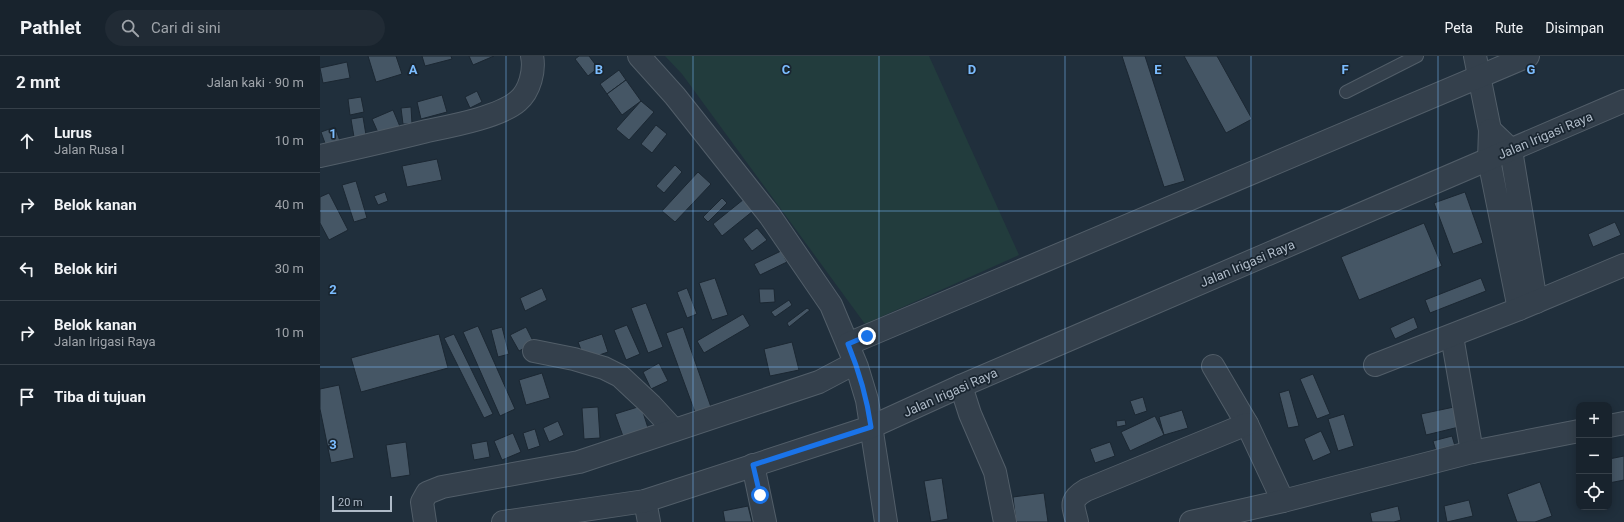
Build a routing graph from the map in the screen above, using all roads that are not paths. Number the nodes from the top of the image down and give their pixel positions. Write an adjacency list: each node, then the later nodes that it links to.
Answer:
1 (532, 56): 10 (street)
2 (639, 56): 16 (street)
3 (1417, 56): 6 (lane)
4 (1528, 56): 5 (street)
5 (1477, 66): 8 (street); 16 (street)
6 (1346, 92)
7 (1624, 101): 9 (street, Jalan Irigasi Raya)
8 (1490, 130): 9 (street); 11 (street)
9 (1511, 150): 11 (street, Jalan Irigasi Raya); 13 (street)
10 (320, 156)
11 (1489, 160): 13 (street); 19 (street, Jalan Irigasi Raya)
12 (1624, 265): 13 (street)
13 (1528, 305): 14 (street)
14 (1452, 336): 18 (street); 26 (street)
15 (534, 351): 24 (street)
16 (853, 358): 23 (street); 24 (street)
17 (1213, 366): 21 (street)
18 (1376, 366)
19 (961, 386): 23 (street, Jalan Irigasi Raya); 35 (street)
20 (1624, 423): 22 (street)
21 (1247, 424): 29 (street); 36 (street)
22 (1612, 425)
23 (871, 427): 27 (street, Jalan Irigasi Raya); 34 (street)
24 (674, 430): 30 (street)
25 (1576, 432): 26 (street)
26 (1472, 452): 29 (street)
27 (753, 465): 28 (street, Jalan Irigasi Raya); 33 (street)
28 (645, 501): 31 (street, Jalan Irigasi Raya); 32 (street)
29 (1283, 501): 37 (street)
30 (425, 522)
31 (502, 522)
32 (649, 522)
33 (765, 522)
34 (886, 522)
35 (1005, 522)
36 (1077, 522)
37 (1191, 522)

